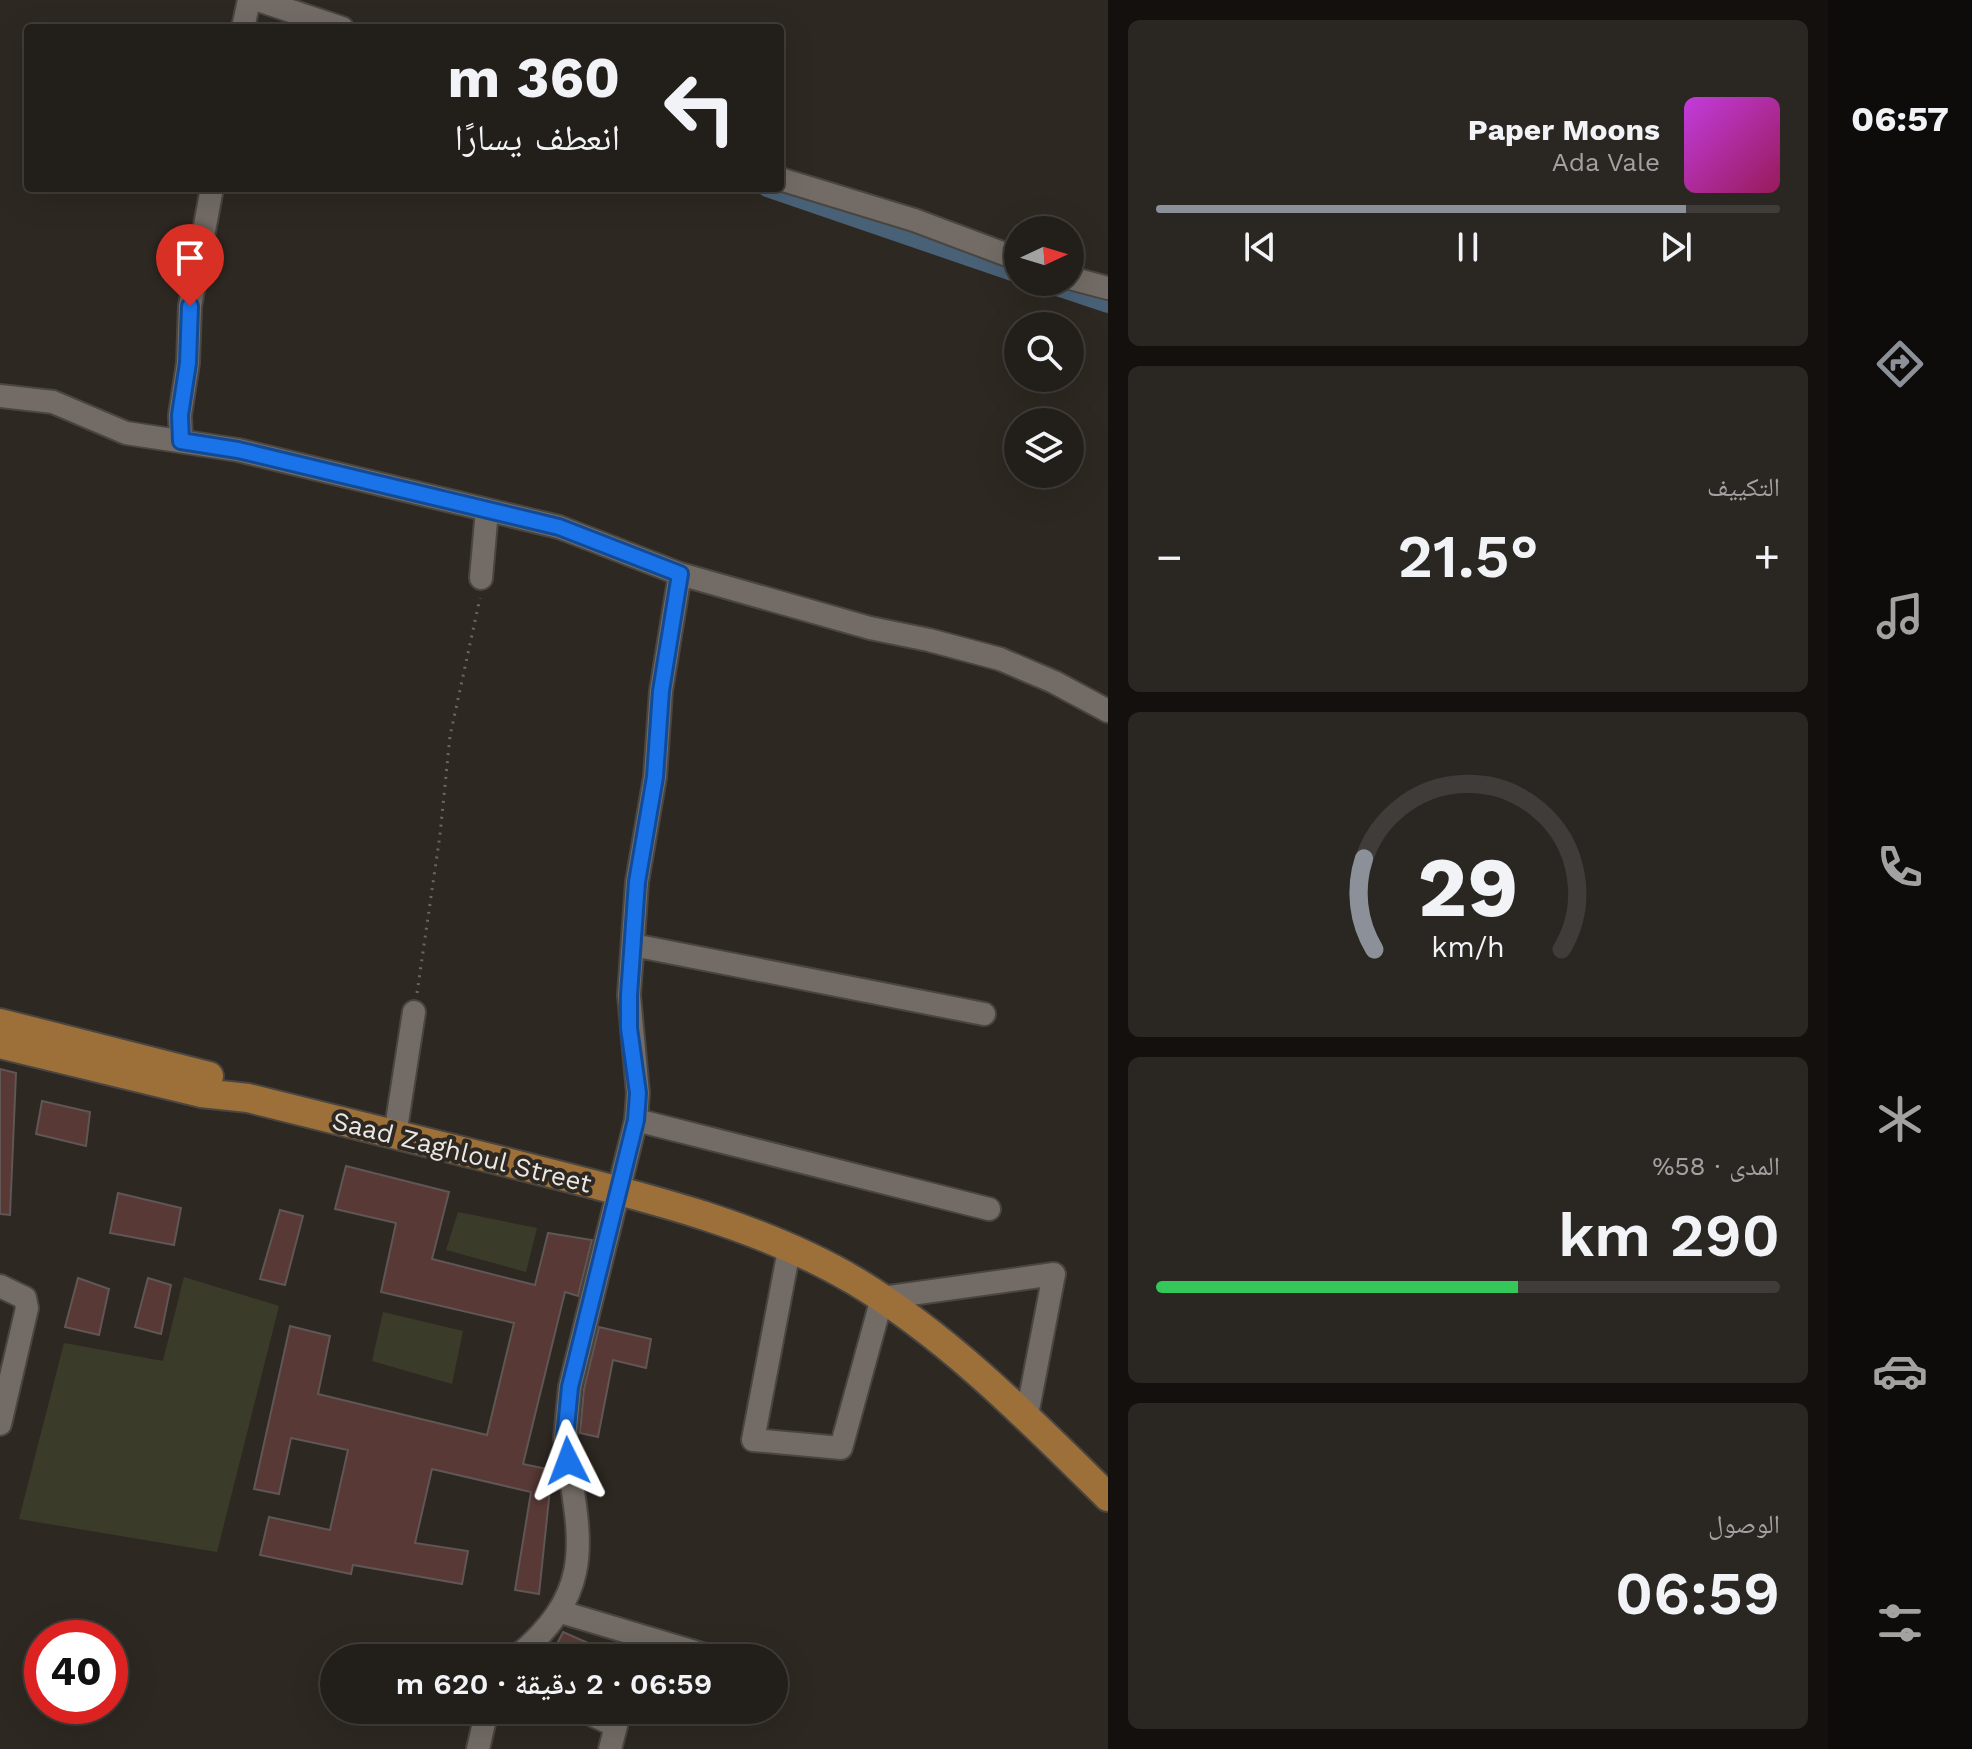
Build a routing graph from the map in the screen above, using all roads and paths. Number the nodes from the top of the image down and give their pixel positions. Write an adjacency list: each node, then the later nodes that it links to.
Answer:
1 (249, 0): 3 (street)
2 (258, 0): 4 (street)
3 (244, 24)
4 (330, 24)
5 (784, 180): 7 (street)
6 (211, 192): 11 (street)
7 (1004, 254)
8 (1084, 282): 9 (street)
9 (1108, 288)
10 (0, 396): 11 (street)
11 (181, 441): 12 (street)
12 (487, 510): 13 (street); 14 (street)
13 (680, 574): 15 (street); 16 (street)
14 (481, 578): 17 (path)
15 (1108, 711)
16 (633, 945): 18 (street); 22 (street)
17 (414, 1012): 23 (street)
18 (984, 1014)
19 (0, 1023): 21 (main road, Saad Zaghloul Street)
20 (0, 1044): 21 (main road, Saad Zaghloul Street)
21 (248, 1098): 23 (main road, Saad Zaghloul Street)
22 (636, 1120): 24 (street); 25 (street)
23 (395, 1135): 24 (main road, Saad Zaghloul Street)
24 (621, 1192): 26 (main road, Saad Zaghloul Street); 32 (street)
25 (989, 1209)
26 (789, 1250): 28 (main road, Saad Zaghloul Street); 28 (street)
27 (0, 1286): 30 (street)
28 (882, 1298): 29 (main road, Saad Zaghloul Street); 29 (street)
29 (1026, 1420): 31 (main road, Saad Zaghloul Street)
30 (0, 1424)
31 (1108, 1497)
32 (561, 1612): 33 (street); 34 (street)
33 (532, 1644)
34 (638, 1644)
35 (484, 1724): 37 (street)
36 (618, 1724): 38 (street)
37 (478, 1749)
38 (610, 1749)

